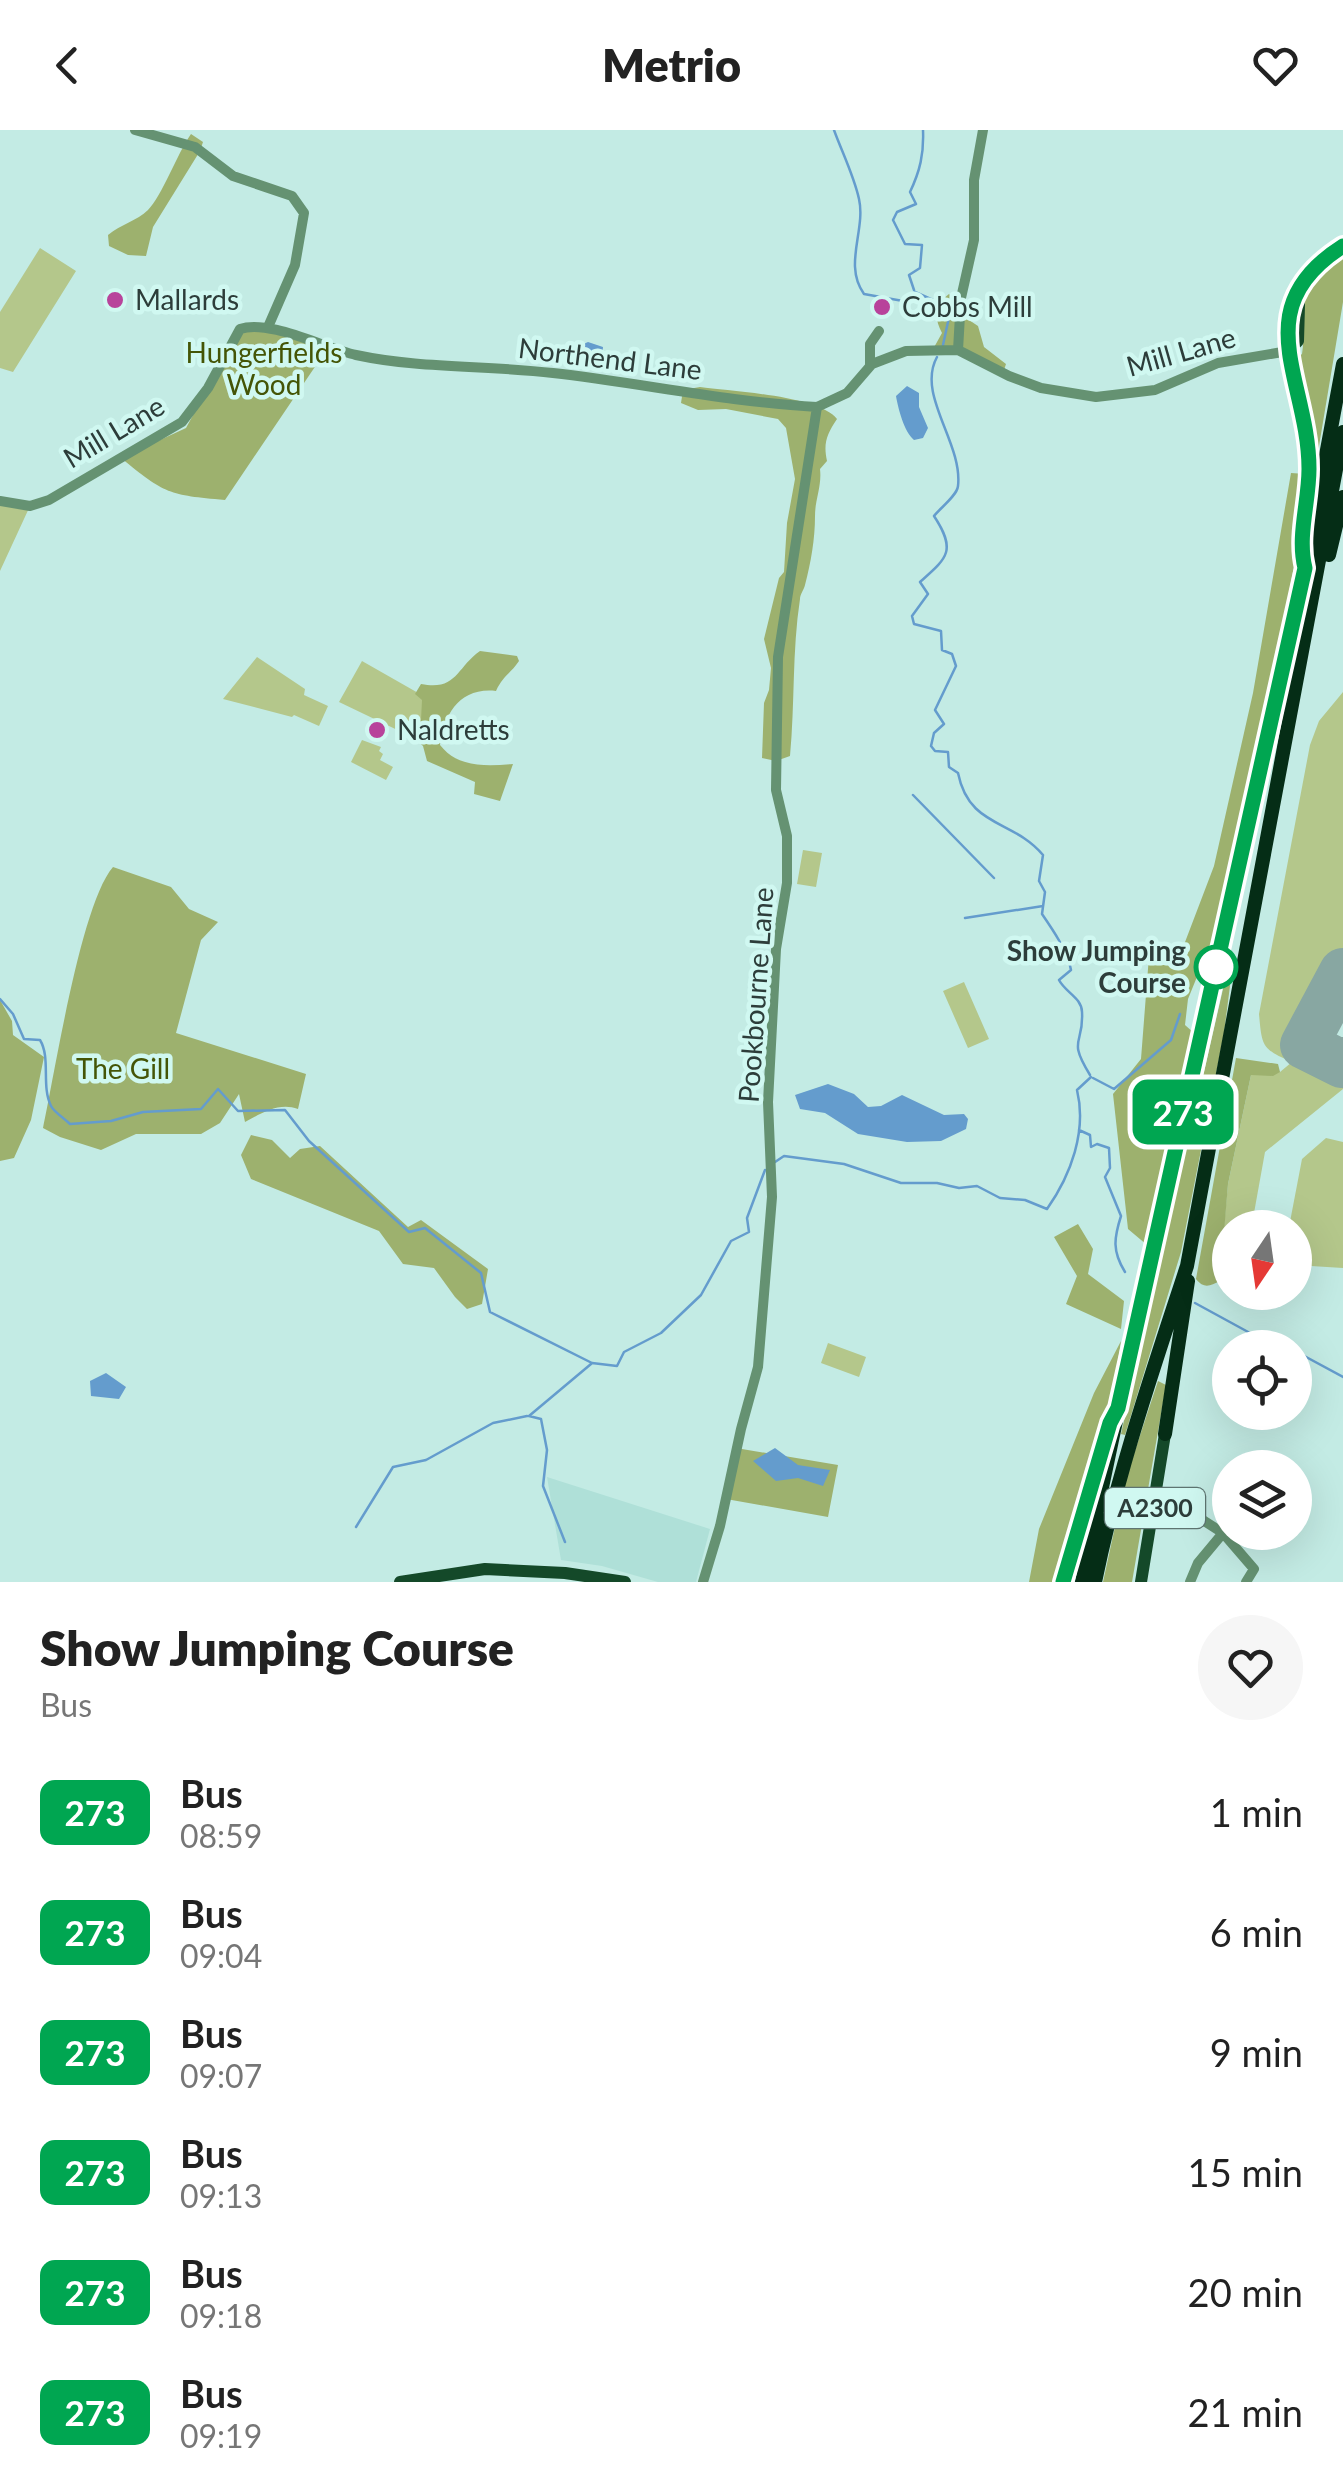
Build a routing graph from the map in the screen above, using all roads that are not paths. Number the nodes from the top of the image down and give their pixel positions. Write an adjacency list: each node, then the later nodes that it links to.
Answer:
1 (136, 130): 4 (street)
2 (983, 130): 7 (street)
3 (1343, 246): 6 (main road)
4 (268, 326): 10 (street, Northend Lane); 13 (street, Mill Lane)
5 (879, 330): 9 (street)
6 (1283, 349): 7 (street, Mill Lane); 14 (highway)
7 (958, 350): 9 (street, Mill Lane)
8 (1343, 364): 14 (highway)
9 (870, 366): 10 (street)
10 (817, 407): 25 (street, Pookbourne Lane)
11 (1343, 432): 15 (highway)
12 (1343, 497): 15 (highway)
13 (0, 501)
14 (1305, 568): 17 (highway)
15 (1311, 605): 16 (highway)
16 (1187, 1266): 18 (highway); 28 (highway)
17 (1118, 1408): 26 (highway); 27 (highway)
18 (1165, 1434): 19 (main road, A2300)
19 (1157, 1500): 20 (street); 29 (main road, A2300)
20 (1212, 1526)
21 (1212, 1546): 30 (street)
22 (1238, 1550): 31 (street)
23 (400, 1582): 24 (main road)
24 (625, 1582)
25 (703, 1582)
26 (1062, 1582)
27 (1082, 1582)
28 (1095, 1582)
29 (1141, 1582)
30 (1190, 1582)
31 (1246, 1582)

